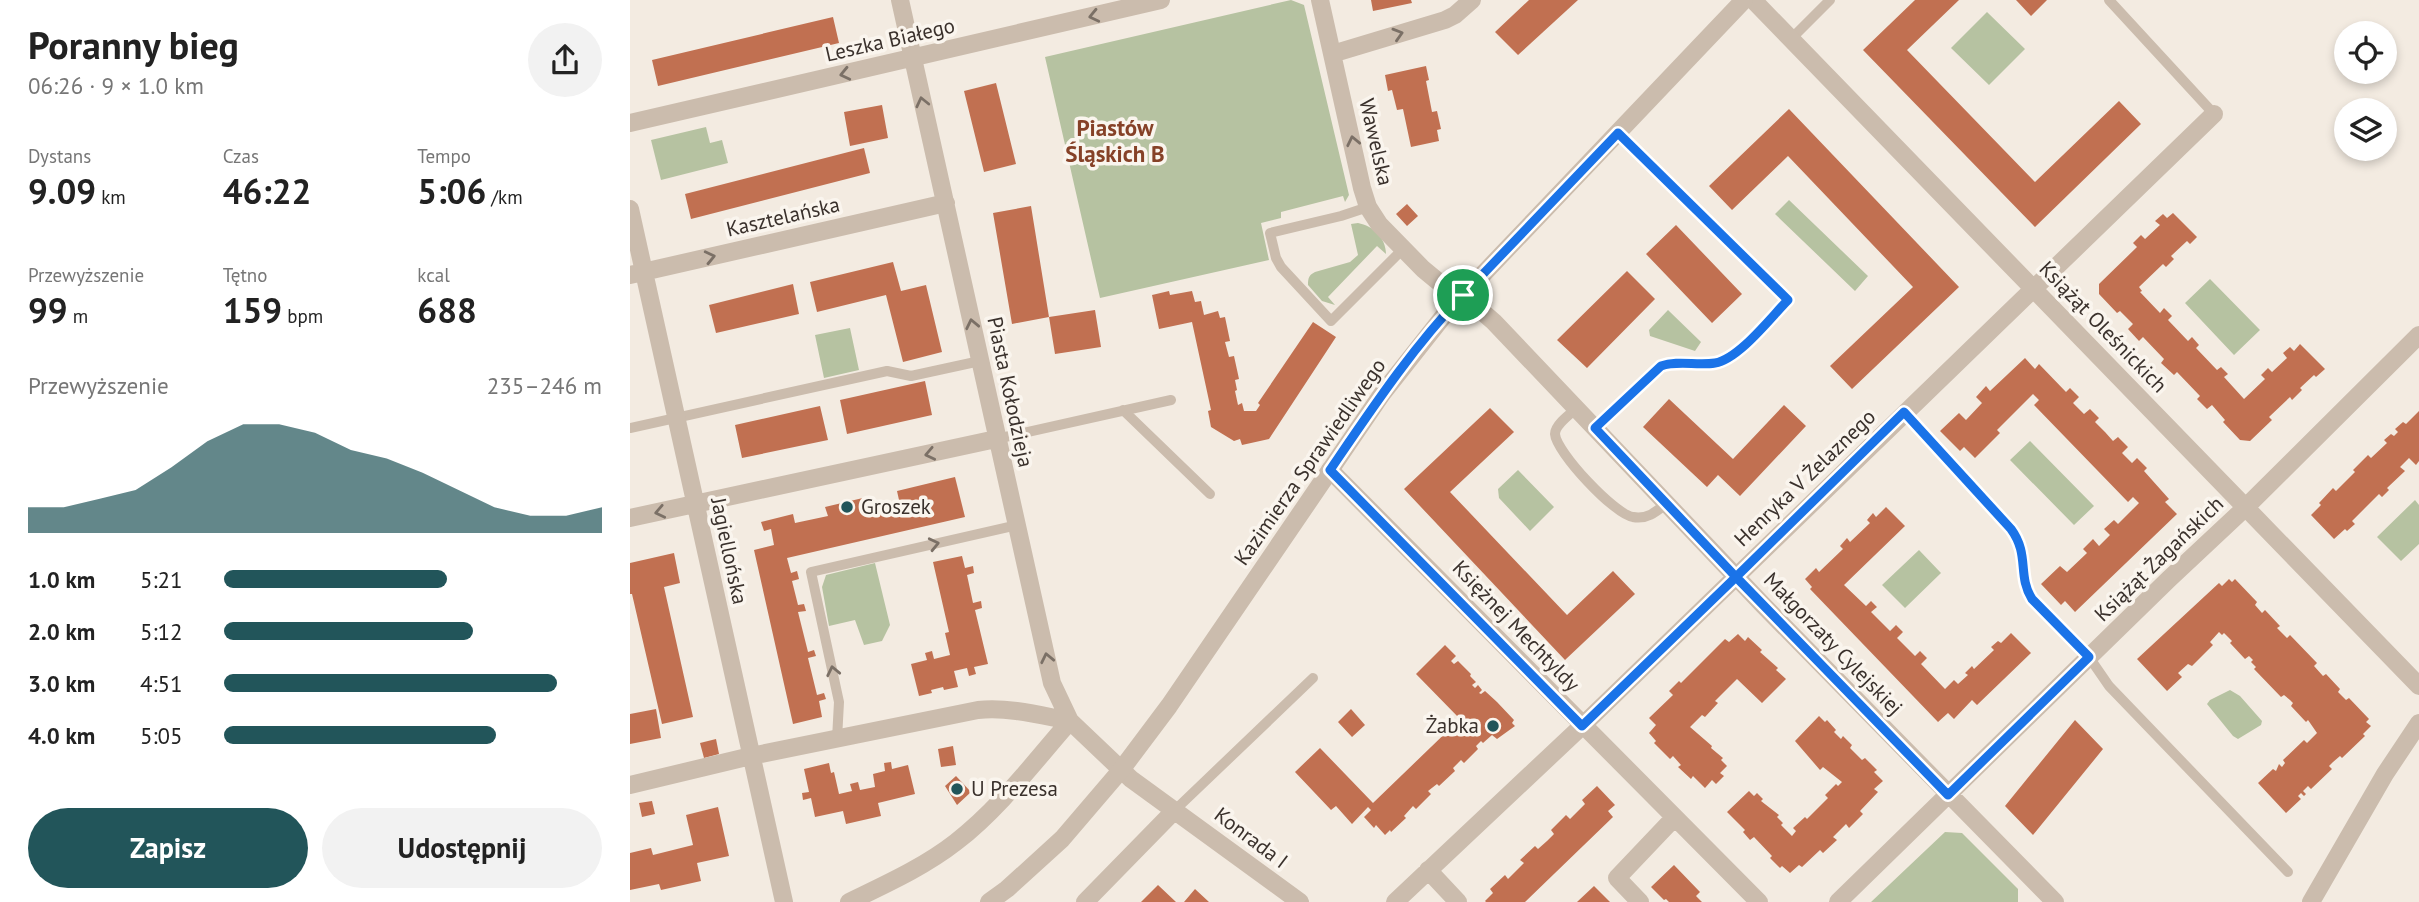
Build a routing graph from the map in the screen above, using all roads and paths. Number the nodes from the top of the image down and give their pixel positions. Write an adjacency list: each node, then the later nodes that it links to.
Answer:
1 (900, 0): 11 (street, Piasta Kołodzieja)
2 (1161, 0): 11 (street, Leszka Białego, one-way to 11)
3 (1320, 0): 10 (street, Wawelska)
4 (1472, 0): 10 (street, one-way to 4)
5 (1744, 0): 14 (street, Kazimierza Sprawiedliwego)
6 (1754, 0): 9 (street, Książąt Oleśnickich)
7 (1830, 0): 9 (lane)
8 (2109, 0): 12 (lane)
9 (1791, 38): 20 (street, Książąt Oleśnickich)
10 (1332, 54): 16 (street, Wawelska, one-way to 10)
11 (912, 59): 13 (street, Leszka Białego, one-way to 13); 15 (street, Piasta Kołodzieja, one-way to 11)
12 (2214, 114): 20 (street, Henryka V Żelaznego)
13 (630, 123)
14 (1618, 133): 21 (street, Kazimierza Sprawiedliwego); 30 (lane)
15 (946, 203): 19 (street, Kasztelańska, one-way to 15); 23 (street, Piasta Kołodzieja, one-way to 15)
16 (1368, 207): 18 (street, Wawelska); 18 (lane)
17 (630, 209): 19 (street, Jagiellońska)
18 (1403, 248): 21 (street, Wawelska)
19 (637, 273): 28 (street, Jagiellońska)
20 (2033, 288): 27 (street, Henryka V Żelaznego); 36 (street, Książąt Oleśnickich)
21 (1463, 295): 25 (street, Małgorzaty Cylejskiej); 32 (street, Kazimierza Sprawiedliwego)
22 (2419, 335): 36 (street, Książąt Żagańskich)
23 (980, 361): 28 (lane); 31 (street, Piasta Kołodzieja)
24 (1171, 400): 26 (lane)
25 (1576, 409): 30 (street, Małgorzaty Cylejskiej); 34 (lane)
26 (1123, 410): 31 (lane); 33 (lane)
27 (1904, 412): 39 (street, Henryka V Żelaznego); 40 (lane)
28 (676, 418): 29 (lane); 35 (street, Jagiellońska)
29 (630, 428)
30 (1595, 428): 34 (street, Małgorzaty Cylejskiej)
31 (996, 439): 35 (street, one-way to 35); 38 (street, Piasta Kołodzieja)
32 (1330, 470): 45 (street, Księżnej Mechtyldy); 48 (street, Kazimierza Sprawiedliwego)
33 (1210, 494)
34 (1667, 503): 39 (street, Małgorzaty Cylejskiej)
35 (696, 504): 37 (street, one-way to 37); 47 (street, Jagiellońska)
36 (2246, 507): 40 (street, Książąt Żagańskich); 42 (street, Książąt Oleśnickich)
37 (630, 518)
38 (1017, 525): 43 (street, Piasta Kołodzieja, one-way to 38); 46 (lane, one-way to 38)
39 (1736, 577): 45 (street, Henryka V Żelaznego); 50 (street, Małgorzaty Cylejskiej)
40 (2089, 657): 50 (street, Książąt Żagańskich); 54 (lane)
41 (1313, 678): 51 (lane)
42 (2419, 686)
43 (1070, 721): 46 (street); 48 (street, Piasta Kołodzieja); 56 (street)
44 (2419, 723): 66 (street)
45 (1582, 726): 52 (street, Księżnej Mechtyldy); 53 (street, Henryka V Żelaznego)
46 (837, 738): 47 (street)
47 (751, 756): 49 (street); 55 (street, Jagiellońska)
48 (1121, 770): 51 (street, Konrada I); 57 (street, Kazimierza Sprawiedliwego)
49 (630, 785)
50 (1948, 795): 64 (street, Książąt Żagańskich); 65 (street, Małgorzaty Cylejskiej)
51 (1175, 810): 58 (street); 59 (street, Konrada I)
52 (1674, 818): 62 (street); 63 (street, Księżnej Mechtyldy)
53 (1428, 870): 60 (street, Henryka V Żelaznego); 61 (street)
54 (2288, 872)
55 (784, 902)
56 (849, 902)
57 (989, 902)
58 (1085, 902)
59 (1300, 902)
60 (1395, 902)
61 (1458, 902)
62 (1640, 902)
63 (1759, 902)
64 (1838, 902)
65 (2055, 902)
66 (2311, 902)

